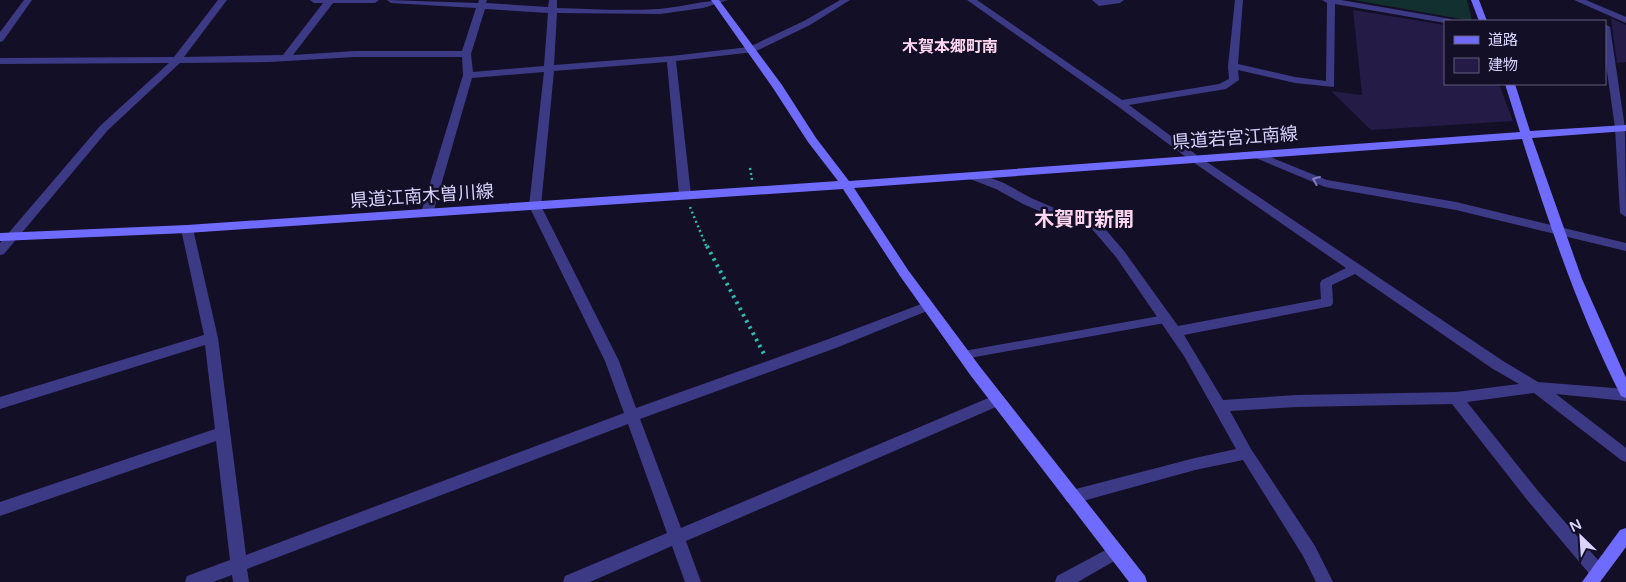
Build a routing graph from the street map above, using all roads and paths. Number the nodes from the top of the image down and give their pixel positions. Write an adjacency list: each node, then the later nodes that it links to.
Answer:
1 (28, 0): 25 (street)
2 (223, 0): 30 (street)
3 (314, 0): 4 (street)
4 (330, 0): 5 (street); 28 (street)
5 (374, 0)
6 (391, 0): 17 (street)
7 (846, 0): 26 (street)
8 (971, 0): 36 (street)
9 (1096, 0): 10 (street)
10 (1120, 0)
11 (1239, 0): 32 (street)
12 (1328, 0): 20 (street); 32 (street)
13 (1474, 0): 21 (main road)
14 (1578, 0): 19 (street)
15 (1604, 0): 19 (street)
16 (719, 1): 18 (street); 26 (main road)
17 (482, 4): 18 (street); 27 (street)
18 (552, 5): 33 (street)
19 (1603, 10): 22 (street); 23 (street)
20 (1444, 20)
21 (1483, 20)
22 (1604, 20)
23 (1626, 20)
24 (1606, 33): 37 (street)
25 (0, 39)
26 (751, 50): 29 (street); 42 (main road)
27 (466, 54): 28 (street); 34 (street)
28 (286, 58): 30 (street)
29 (672, 59): 33 (street); 44 (street)
30 (177, 60): 31 (street); 50 (street)
31 (0, 61)
32 (1233, 66): 36 (street)
33 (549, 70): 34 (street); 45 (street)
34 (468, 74): 47 (street)
35 (1510, 85): 38 (main road)
36 (1120, 103): 40 (street)
37 (1623, 128): 38 (main road, 県道若宮江南線); 43 (street)
38 (1526, 134): 39 (main road, 県道若宮江南線); 49 (main road)
39 (1255, 154): 40 (main road, 県道若宮江南線); 49 (street, one-way to 39)
40 (1194, 158): 41 (main road, 県道若宮江南線); 54 (street)
41 (974, 176): 42 (main road, 県道若宮江南線); 56 (street)
42 (846, 184): 44 (main road, 県道江南木曽川線); 55 (main road)
43 (1624, 185): 46 (street)
44 (685, 195): 45 (main road, 県道江南木曽川線); 60 (path)
45 (535, 206): 47 (main road, 県道江南木曽川線); 67 (street)
46 (1626, 213)
47 (427, 214): 48 (main road, 県道江南木曽川線)
48 (187, 229): 50 (main road, 県道江南木曽川線); 58 (street)
49 (1558, 232): 52 (street); 62 (main road)
50 (12, 236): 51 (main road, 県道江南木曽川線); 53 (street)
51 (0, 237)
52 (1626, 247)
53 (0, 251)
54 (1357, 268): 57 (street); 61 (street)
55 (928, 306): 59 (main road); 60 (street)
56 (1165, 318): 57 (street); 59 (lane)
57 (1175, 332): 66 (street)
58 (211, 338): 65 (street); 68 (street)
59 (964, 356): 64 (main road)
60 (770, 366): 67 (street)
61 (1536, 387): 62 (street); 63 (street); 70 (street)
62 (1626, 394)
63 (1456, 398): 66 (street); 77 (street)
64 (998, 400): 71 (main road); 74 (street)
65 (0, 404)
66 (1219, 406): 69 (street)
67 (632, 416): 74 (street); 76 (street)
68 (222, 433): 72 (street); 76 (street)
69 (1246, 453): 71 (street); 84 (street)
70 (1626, 456)
71 (1072, 497): 75 (main road)
72 (0, 509)
73 (1626, 535): 77 (main road)
74 (676, 537): 80 (street); 81 (street)
75 (1115, 552): 82 (street); 83 (main road)
76 (239, 565): 78 (street); 79 (street)
77 (1594, 577)
78 (193, 582)
79 (241, 582)
80 (571, 582)
81 (692, 582)
82 (1063, 582)
83 (1138, 582)
84 (1324, 582)

